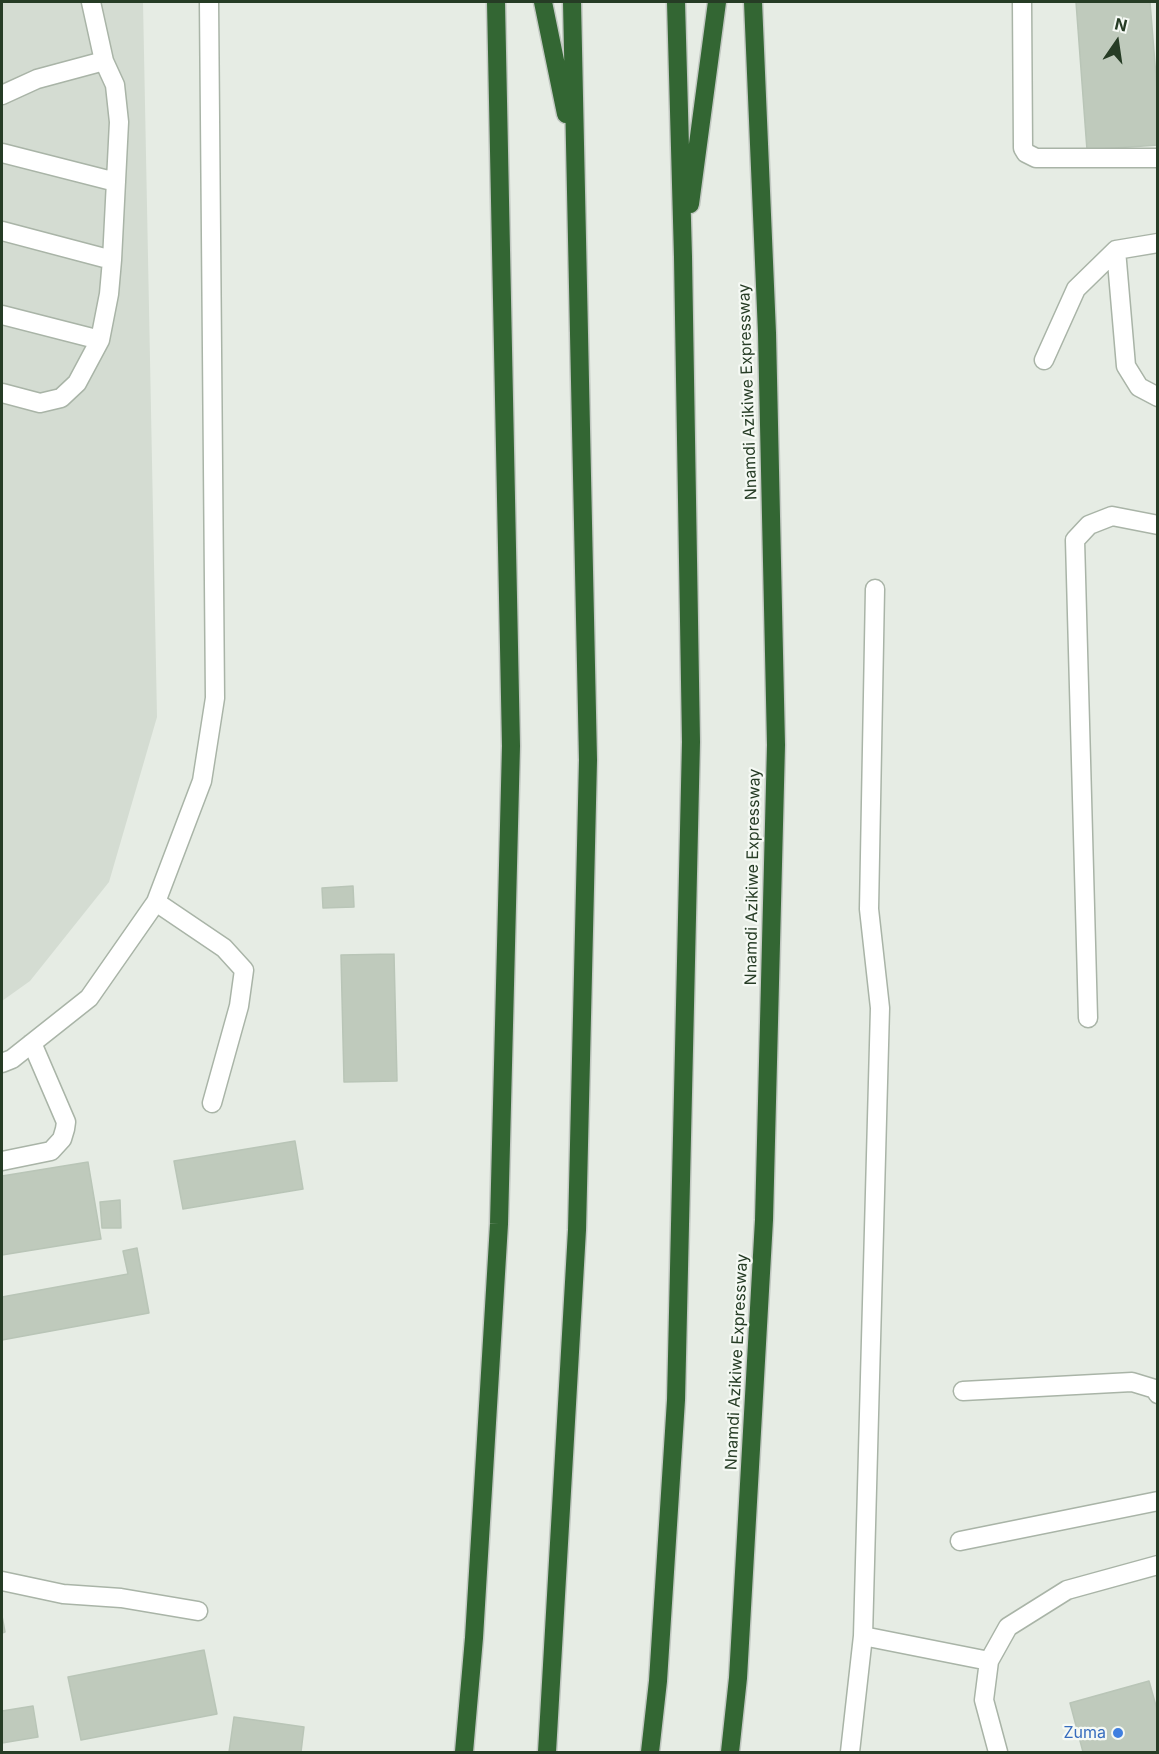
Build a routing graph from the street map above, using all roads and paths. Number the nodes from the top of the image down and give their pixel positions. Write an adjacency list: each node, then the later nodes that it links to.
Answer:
1 (91, 2): 10 (street)
2 (209, 2): 28 (street)
3 (496, 2): 43 (highway)
4 (543, 2): 14 (highway)
5 (572, 2): 14 (highway)
6 (676, 2): 19 (highway)
7 (717, 2): 19 (highway)
8 (753, 2): 46 (highway, Nnamdi Azikiwe Expressway)
9 (1022, 2): 13 (street)
10 (104, 61): 11 (street); 15 (street)
11 (2, 95)
12 (2, 153): 15 (street)
13 (1158, 158)
14 (576, 162): 44 (highway)
15 (116, 182): 20 (street)
16 (2, 231): 20 (street)
17 (1158, 243): 18 (street)
18 (1116, 250): 23 (street); 25 (street)
19 (683, 257): 45 (highway)
20 (112, 260): 22 (street)
21 (2, 315): 22 (street)
22 (100, 340): 24 (street)
23 (1044, 360)
24 (2, 393)
25 (1158, 397)
26 (1158, 525): 29 (street)
27 (875, 589): 41 (street)
28 (156, 902): 30 (street); 32 (street)
29 (1088, 1018)
30 (32, 1043): 31 (street); 33 (street)
31 (2, 1063)
32 (212, 1103)
33 (2, 1161)
34 (963, 1391): 35 (street)
35 (1158, 1394)
36 (1158, 1500): 37 (street)
37 (960, 1541)
38 (1158, 1565): 42 (street)
39 (2, 1581): 40 (street)
40 (198, 1611)
41 (863, 1636): 42 (street); 47 (street)
42 (989, 1661): 48 (street)
43 (464, 1752)
44 (547, 1752)
45 (650, 1752)
46 (730, 1752)
47 (850, 1752)
48 (998, 1752)

